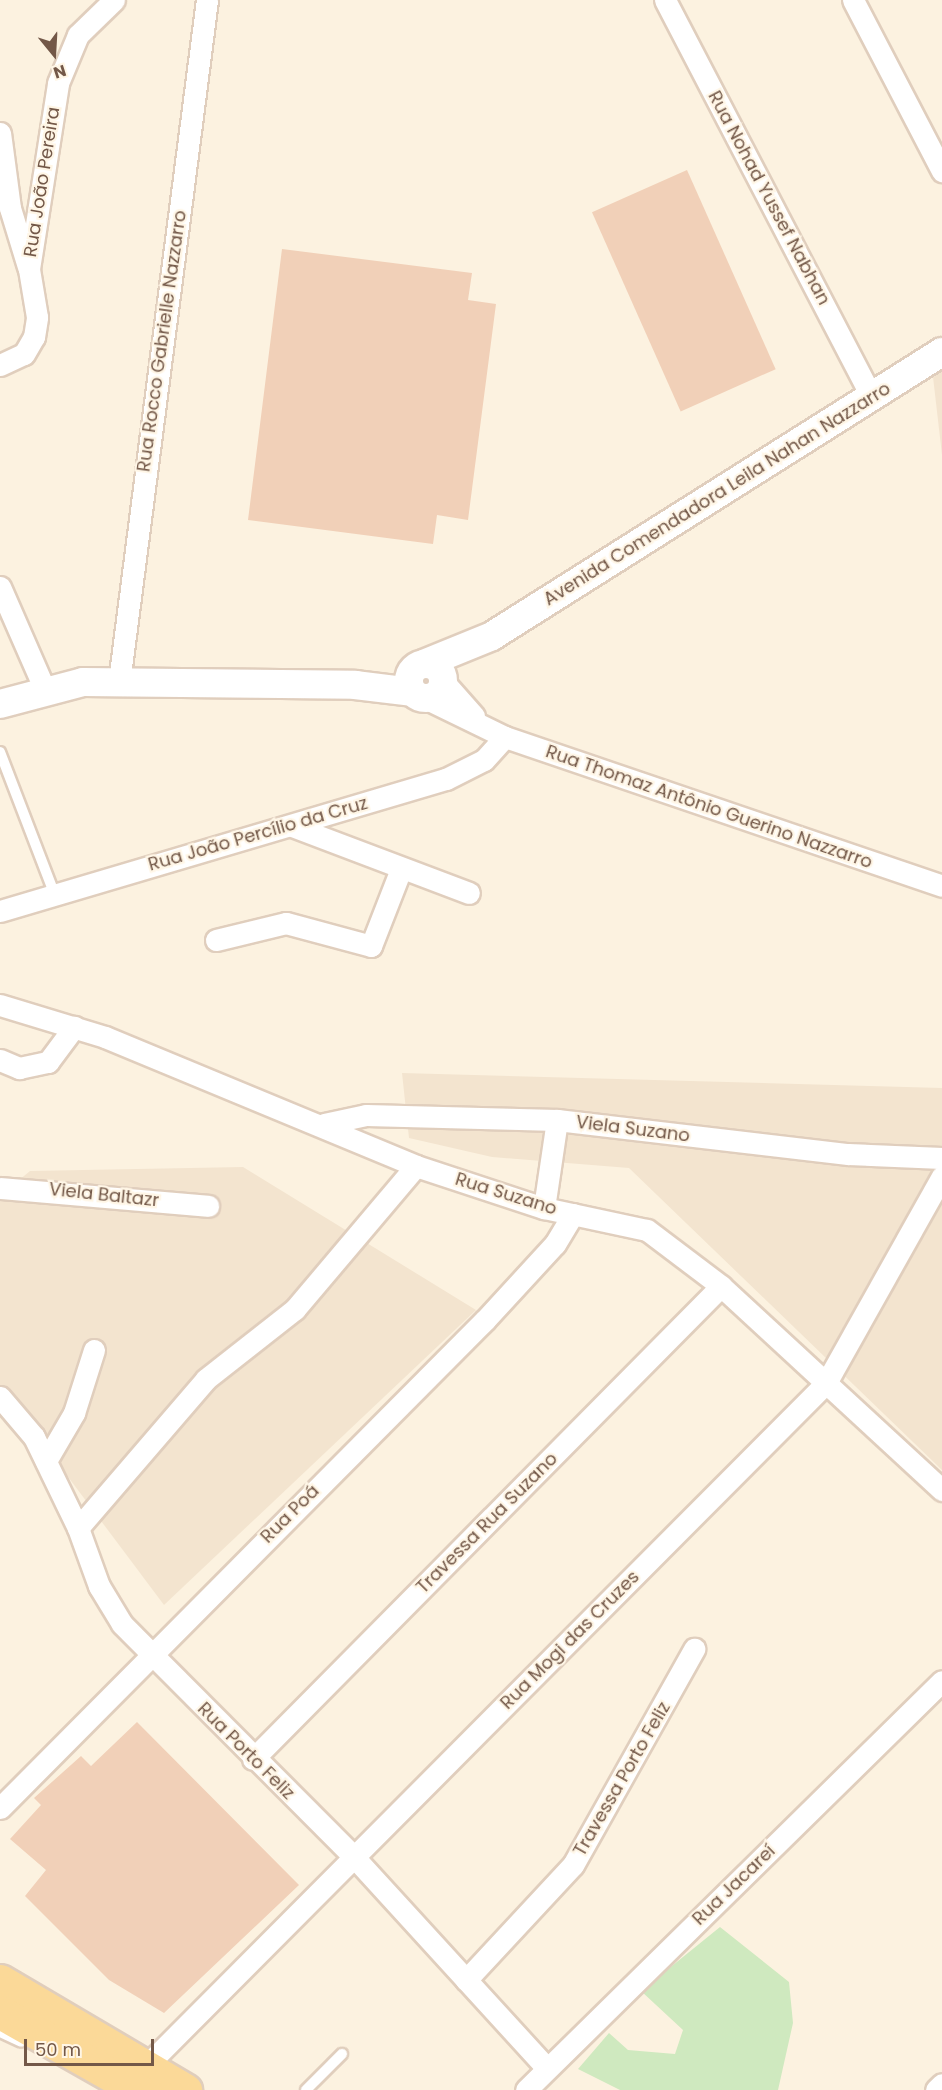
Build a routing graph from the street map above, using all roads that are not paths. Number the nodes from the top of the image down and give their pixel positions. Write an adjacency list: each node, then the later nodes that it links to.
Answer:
1 (114, 0): 7 (street, Rua João Pereira)
2 (207, 0): 13 (street, Rua Rocco Gabrielle Nazzarro)
3 (665, 0): 10 (street, Rua Nohad Yussef Nabhan)
4 (853, 0): 6 (street)
5 (0, 133): 7 (street)
6 (942, 171)
7 (29, 269): 9 (street, Rua João Pereira)
8 (942, 352): 10 (main road, Avenida Comendadora Leila Nahan Nazzarro)
9 (0, 365)
10 (872, 397): 12 (main road, Avenida Comendadora Leila Nahan Nazzarro)
11 (0, 587): 14 (street)
12 (428, 680): 13 (main road, Avenida Comendadora Leila Nahan Nazzarro); 16 (street, Rua Thomaz Antônio Guerino Nazzarro)
13 (118, 682): 14 (main road, Avenida Comendadora Leila Nahan Nazzarro)
14 (45, 690): 15 (main road, Avenida Comendadora Leila Nahan Nazzarro)
15 (0, 704)
16 (505, 737): 18 (street, Rua João Percílio da Cruz); 20 (street, Rua Thomaz Antônio Guerino Nazzarro)
17 (0, 752): 21 (lane)
18 (292, 826): 19 (street); 21 (street, Rua João Percílio da Cruz)
19 (402, 869): 22 (street); 24 (street)
20 (942, 886)
21 (54, 893): 23 (street, Rua João Percílio da Cruz)
22 (469, 893)
23 (0, 911)
24 (216, 940)
25 (0, 1005): 26 (street, Rua Suzano)
26 (74, 1027): 27 (street); 29 (street, Rua Suzano)
27 (0, 1060)
28 (557, 1120): 29 (street, Viela Suzano); 30 (street, Viela Suzano); 35 (street)
29 (324, 1124): 31 (street, Rua Suzano)
30 (942, 1158)
31 (416, 1166): 35 (street, Rua Suzano); 43 (street)
32 (942, 1176): 39 (street, Rua Mogi das Cruzes)
33 (0, 1188): 34 (street, Viela Baltazr)
34 (208, 1206)
35 (544, 1208): 36 (street, Rua Suzano)
36 (573, 1214): 37 (street, Rua Suzano); 45 (street, Rua Poá)
37 (722, 1286): 39 (street, Rua Suzano); 47 (street, Travessa Rua Suzano)
38 (94, 1350): 41 (street)
39 (826, 1383): 42 (street, Rua Suzano); 49 (street, Rua Mogi das Cruzes)
40 (0, 1397): 41 (street, Rua Porto Feliz)
41 (46, 1461): 43 (street, Rua Porto Feliz)
42 (942, 1490)
43 (78, 1528): 45 (street, Rua Porto Feliz)
44 (694, 1649): 50 (street, Travessa Porto Feliz)
45 (150, 1654): 47 (street, Rua Porto Feliz); 48 (street, Rua Poá)
46 (942, 1681): 56 (street, Rua Jacareí)
47 (253, 1759): 49 (street, Rua Porto Feliz)
48 (0, 1808)
49 (354, 1857): 50 (street, Rua Porto Feliz); 57 (street, Rua Mogi das Cruzes)
50 (466, 1980): 56 (street, Rua Porto Feliz)
51 (0, 1981): 57 (main road)
52 (0, 2012): 54 (main road)
53 (0, 2032): 54 (lane)
54 (71, 2051): 57 (main road)
55 (342, 2054): 60 (lane)
56 (548, 2068): 61 (street, Rua Jacareí)
57 (142, 2078): 59 (main road)
58 (942, 2084): 62 (street)
59 (185, 2090)
60 (306, 2090)
61 (526, 2090)
62 (936, 2090)

